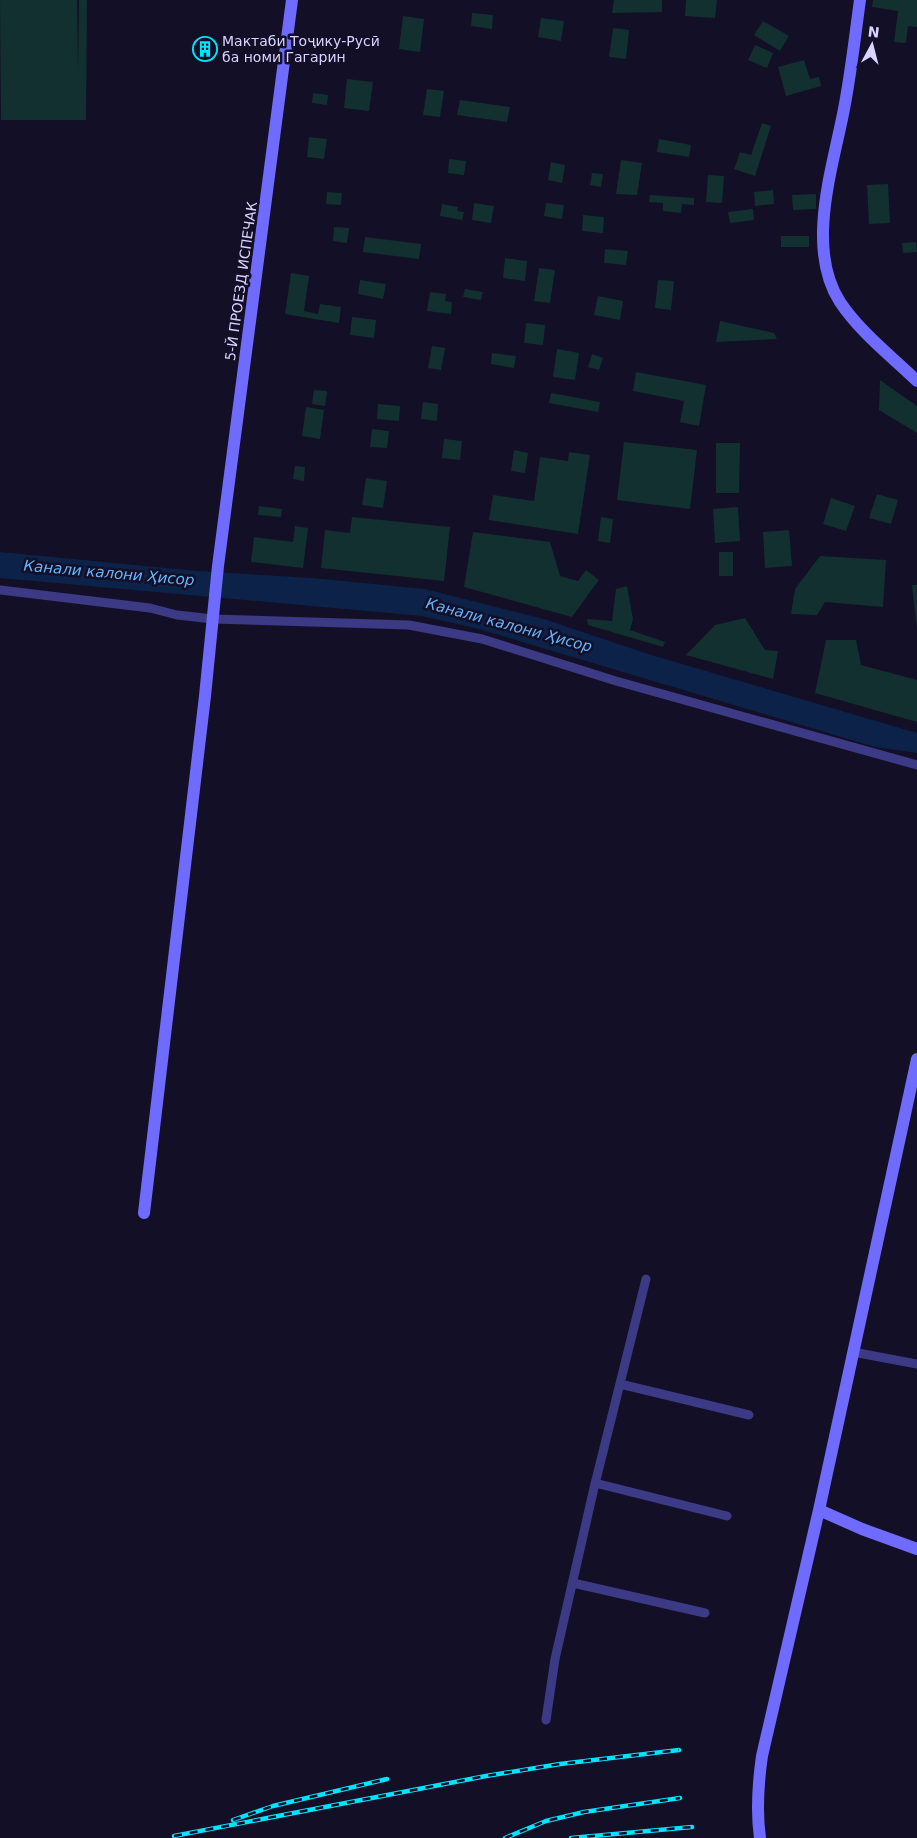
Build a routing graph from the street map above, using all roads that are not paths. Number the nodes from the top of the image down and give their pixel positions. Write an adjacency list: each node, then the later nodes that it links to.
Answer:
1 (292, 0): 5 (street, 5-Й ПРОЕЗД ИСПЕЧАК)
2 (860, 0): 3 (street)
3 (917, 381)
4 (0, 590): 5 (street)
5 (213, 614): 6 (street); 9 (street, 5-Й ПРОЕЗД ИСПЕЧАК)
6 (917, 765)
7 (917, 1060): 8 (street)
8 (912, 1101): 11 (street)
9 (144, 1213)
10 (646, 1280): 13 (street)
11 (853, 1352): 12 (street); 16 (street)
12 (917, 1364)
13 (620, 1384): 14 (street); 15 (street)
14 (749, 1415)
15 (595, 1483): 17 (street); 19 (street)
16 (819, 1510): 18 (street); 22 (street)
17 (727, 1516)
18 (917, 1549)
19 (573, 1583): 20 (street); 21 (street)
20 (705, 1614)
21 (546, 1720)
22 (760, 1838)

